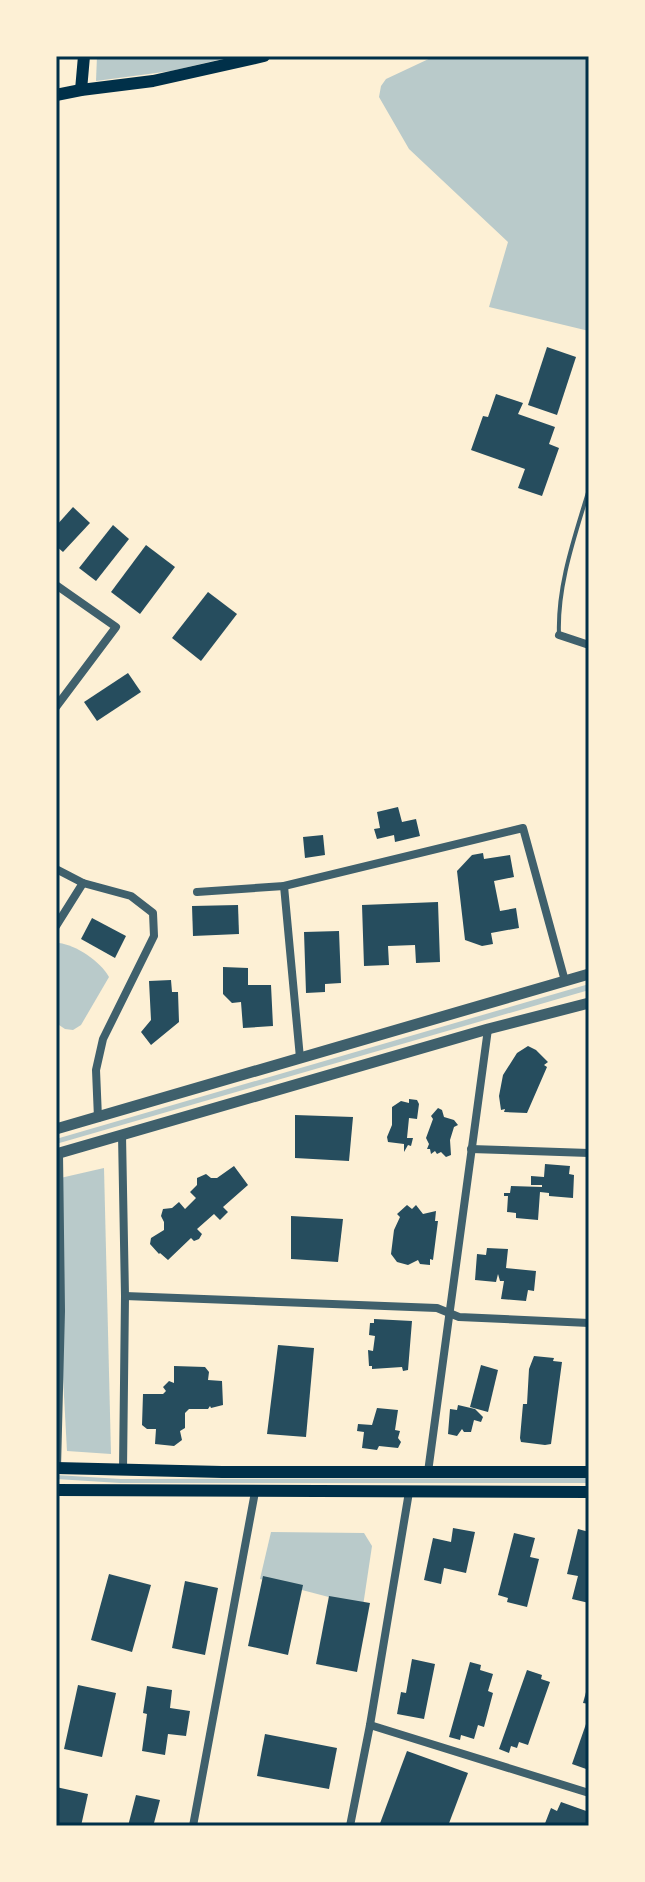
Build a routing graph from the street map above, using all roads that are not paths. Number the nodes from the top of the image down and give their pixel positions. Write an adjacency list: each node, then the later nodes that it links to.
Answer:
1 (84, 56): 3 (main road)
2 (264, 56): 3 (main road)
3 (81, 90): 4 (main road)
4 (56, 95)
5 (589, 489): 7 (lane)
6 (56, 585): 9 (street)
7 (559, 635): 8 (street)
8 (589, 645)
9 (56, 707)
10 (56, 869): 11 (street)
11 (83, 883): 14 (street); 20 (street)
12 (284, 886): 13 (street); 16 (street); 19 (street)
13 (197, 892)
14 (56, 926)
15 (589, 974): 16 (street)
16 (565, 981): 19 (street)
17 (589, 1003): 18 (street)
18 (488, 1029): 22 (street); 23 (street)
19 (300, 1058): 20 (street)
20 (98, 1118): 21 (street)
21 (56, 1129)
22 (122, 1135): 25 (street); 26 (street)
23 (471, 1149): 24 (street); 27 (street)
24 (589, 1153)
25 (58, 1154): 29 (street)
26 (125, 1296): 27 (street); 30 (street)
27 (450, 1312): 28 (street); 31 (street)
28 (589, 1323)
29 (56, 1468): 30 (main road)
30 (123, 1470): 31 (main road)
31 (428, 1472): 32 (main road)
32 (589, 1472)
33 (56, 1490): 34 (main road)
34 (255, 1492): 35 (main road); 39 (street)
35 (409, 1492): 36 (main road); 37 (street)
36 (589, 1492)
37 (370, 1725): 38 (street); 40 (street)
38 (589, 1793)
39 (193, 1826)
40 (350, 1826)

